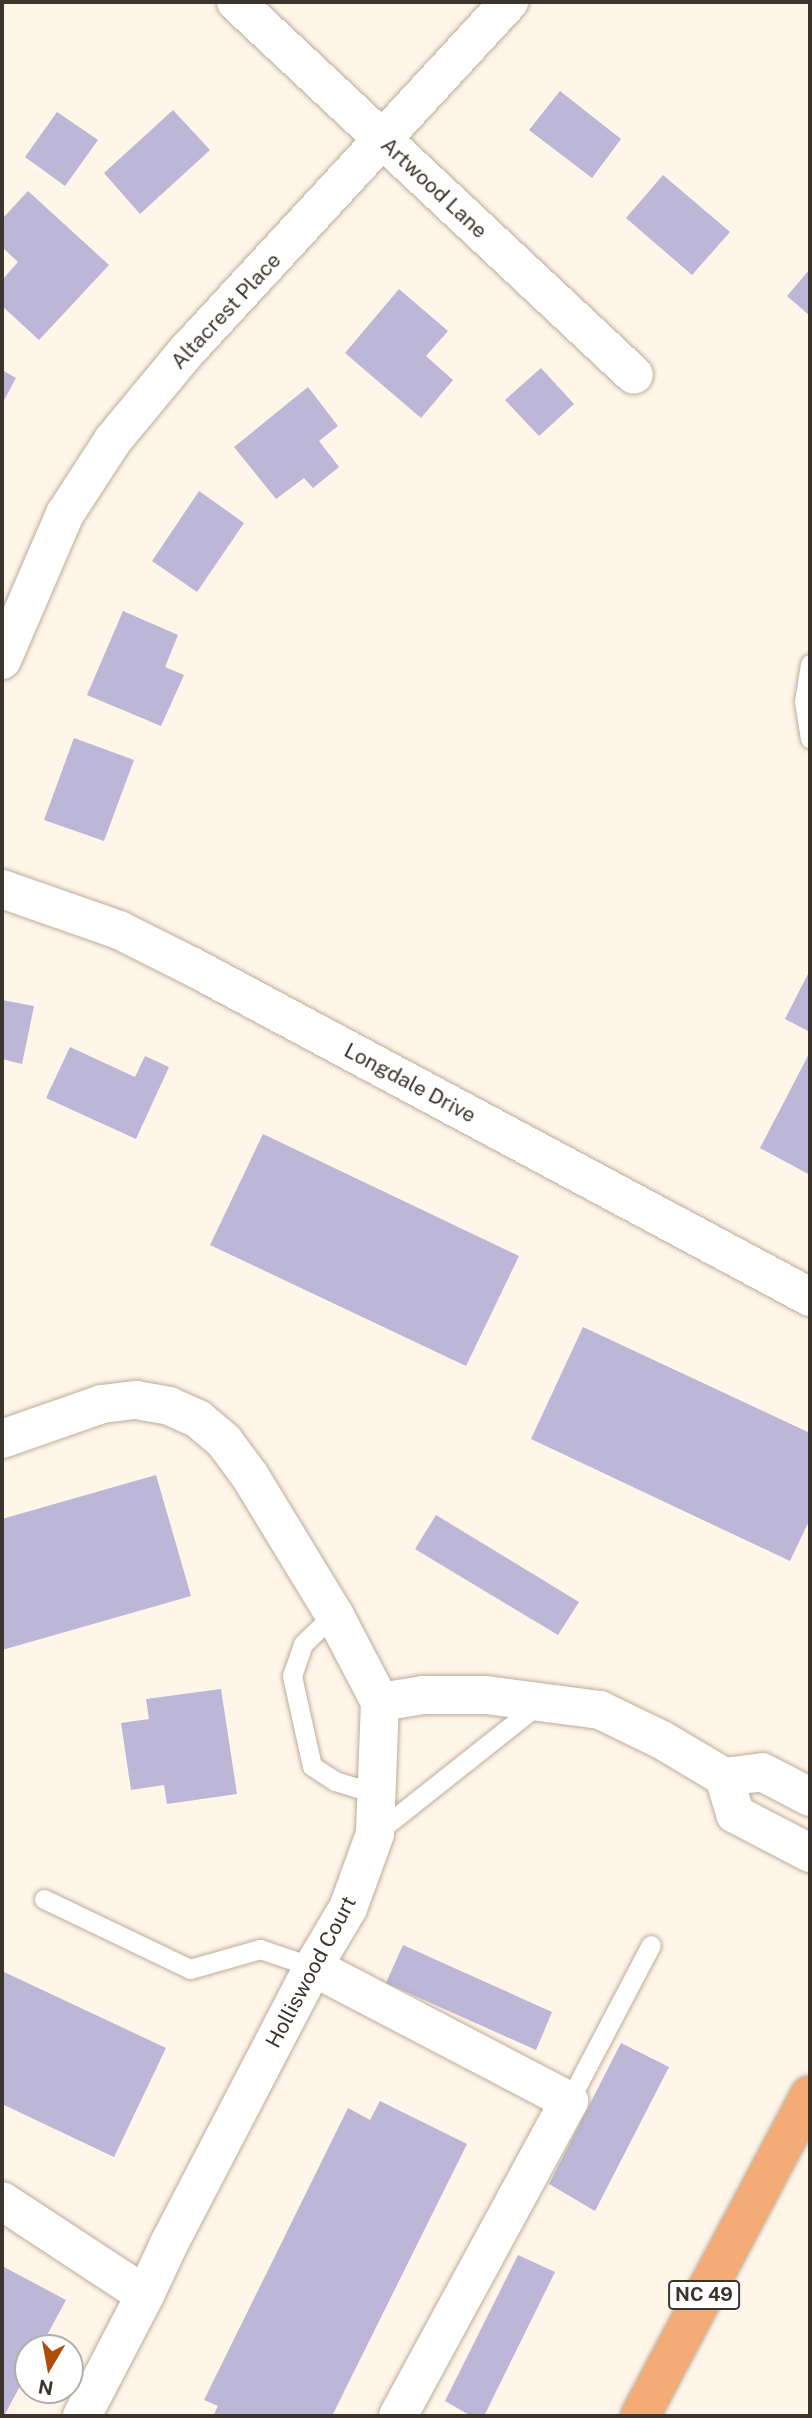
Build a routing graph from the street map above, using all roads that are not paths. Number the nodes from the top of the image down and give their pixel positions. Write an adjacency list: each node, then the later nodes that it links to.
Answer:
1 (236, 2): 3 (street, Artwood Lane)
2 (509, 2): 3 (street, Altacrest Place)
3 (384, 141): 4 (street, Artwood Lane); 5 (street, Altacrest Place)
4 (634, 375)
5 (2, 660)
6 (810, 664): 7 (lane)
7 (810, 739)
8 (2, 889): 9 (street, Longdale Drive)
9 (810, 1297)
10 (2, 1439): 11 (street, Holliswood Court)
11 (334, 1614): 13 (street, Holliswood Court); 15 (lane)
12 (542, 1701): 13 (street); 14 (street); 17 (lane)
13 (380, 1702): 15 (street, Holliswood Court)
14 (724, 1777): 16 (street); 18 (street)
15 (377, 1794): 17 (street, Holliswood Court)
16 (810, 1797)
17 (375, 1834): 21 (street, Holliswood Court)
18 (810, 1853)
19 (44, 1899): 21 (lane)
20 (651, 1945): 23 (lane)
21 (313, 1967): 23 (street); 25 (street, Holliswood Court)
22 (810, 2095): 28 (main road, NC 49)
23 (569, 2101): 27 (street)
24 (2, 2201): 25 (street)
25 (145, 2295): 26 (street, Holliswood Court)
26 (82, 2416)
27 (398, 2416)
28 (640, 2416)

